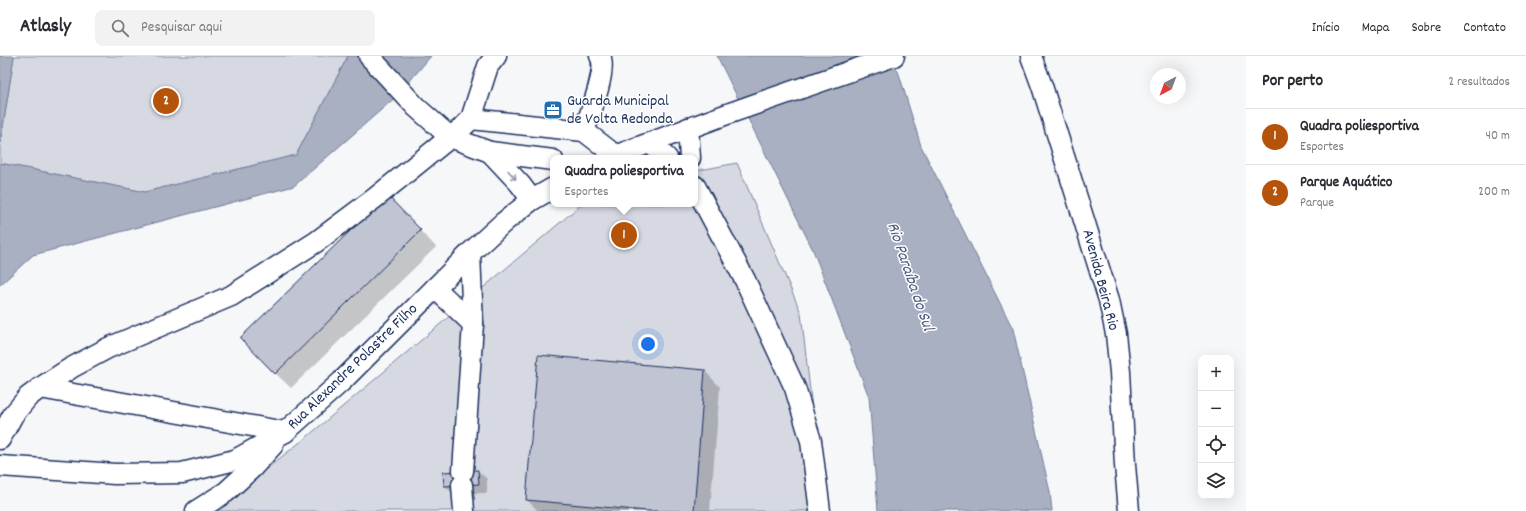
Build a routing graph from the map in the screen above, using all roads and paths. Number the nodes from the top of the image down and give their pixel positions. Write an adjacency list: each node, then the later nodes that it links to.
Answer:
1 (369, 56): 9 (street)
2 (496, 56): 6 (street)
3 (600, 56): 8 (street)
4 (894, 56): 7 (street)
5 (1031, 56): 30 (street, Avenida Beira Rio)
6 (471, 119): 8 (street); 9 (street)
7 (690, 127): 10 (street); 15 (street)
8 (584, 131): 12 (street)
9 (450, 137): 11 (street); 23 (street)
10 (650, 143): 13 (street); 14 (street)
11 (490, 152): 16 (street); 19 (street, one-way to 19)
12 (610, 155)
13 (617, 155)
14 (664, 155)
15 (690, 155)
16 (550, 160)
17 (550, 190): 19 (street, Rua Alexandre Polastre Filho)
18 (698, 192): 29 (street)
19 (532, 200): 20 (street, Rua Alexandre Polastre Filho)
20 (470, 252): 21 (street, Rua Alexandre Polastre Filho); 22 (street)
21 (435, 288): 22 (street); 24 (street, Rua Alexandre Polastre Filho)
22 (473, 324): 28 (street)
23 (40, 388): 24 (street); 25 (street)
24 (285, 432): 26 (street, Rua Alexandre Polastre Filho); 27 (street)
25 (0, 439)
26 (0, 466)
27 (196, 511)
28 (464, 511)
29 (820, 511)
30 (1130, 511)

